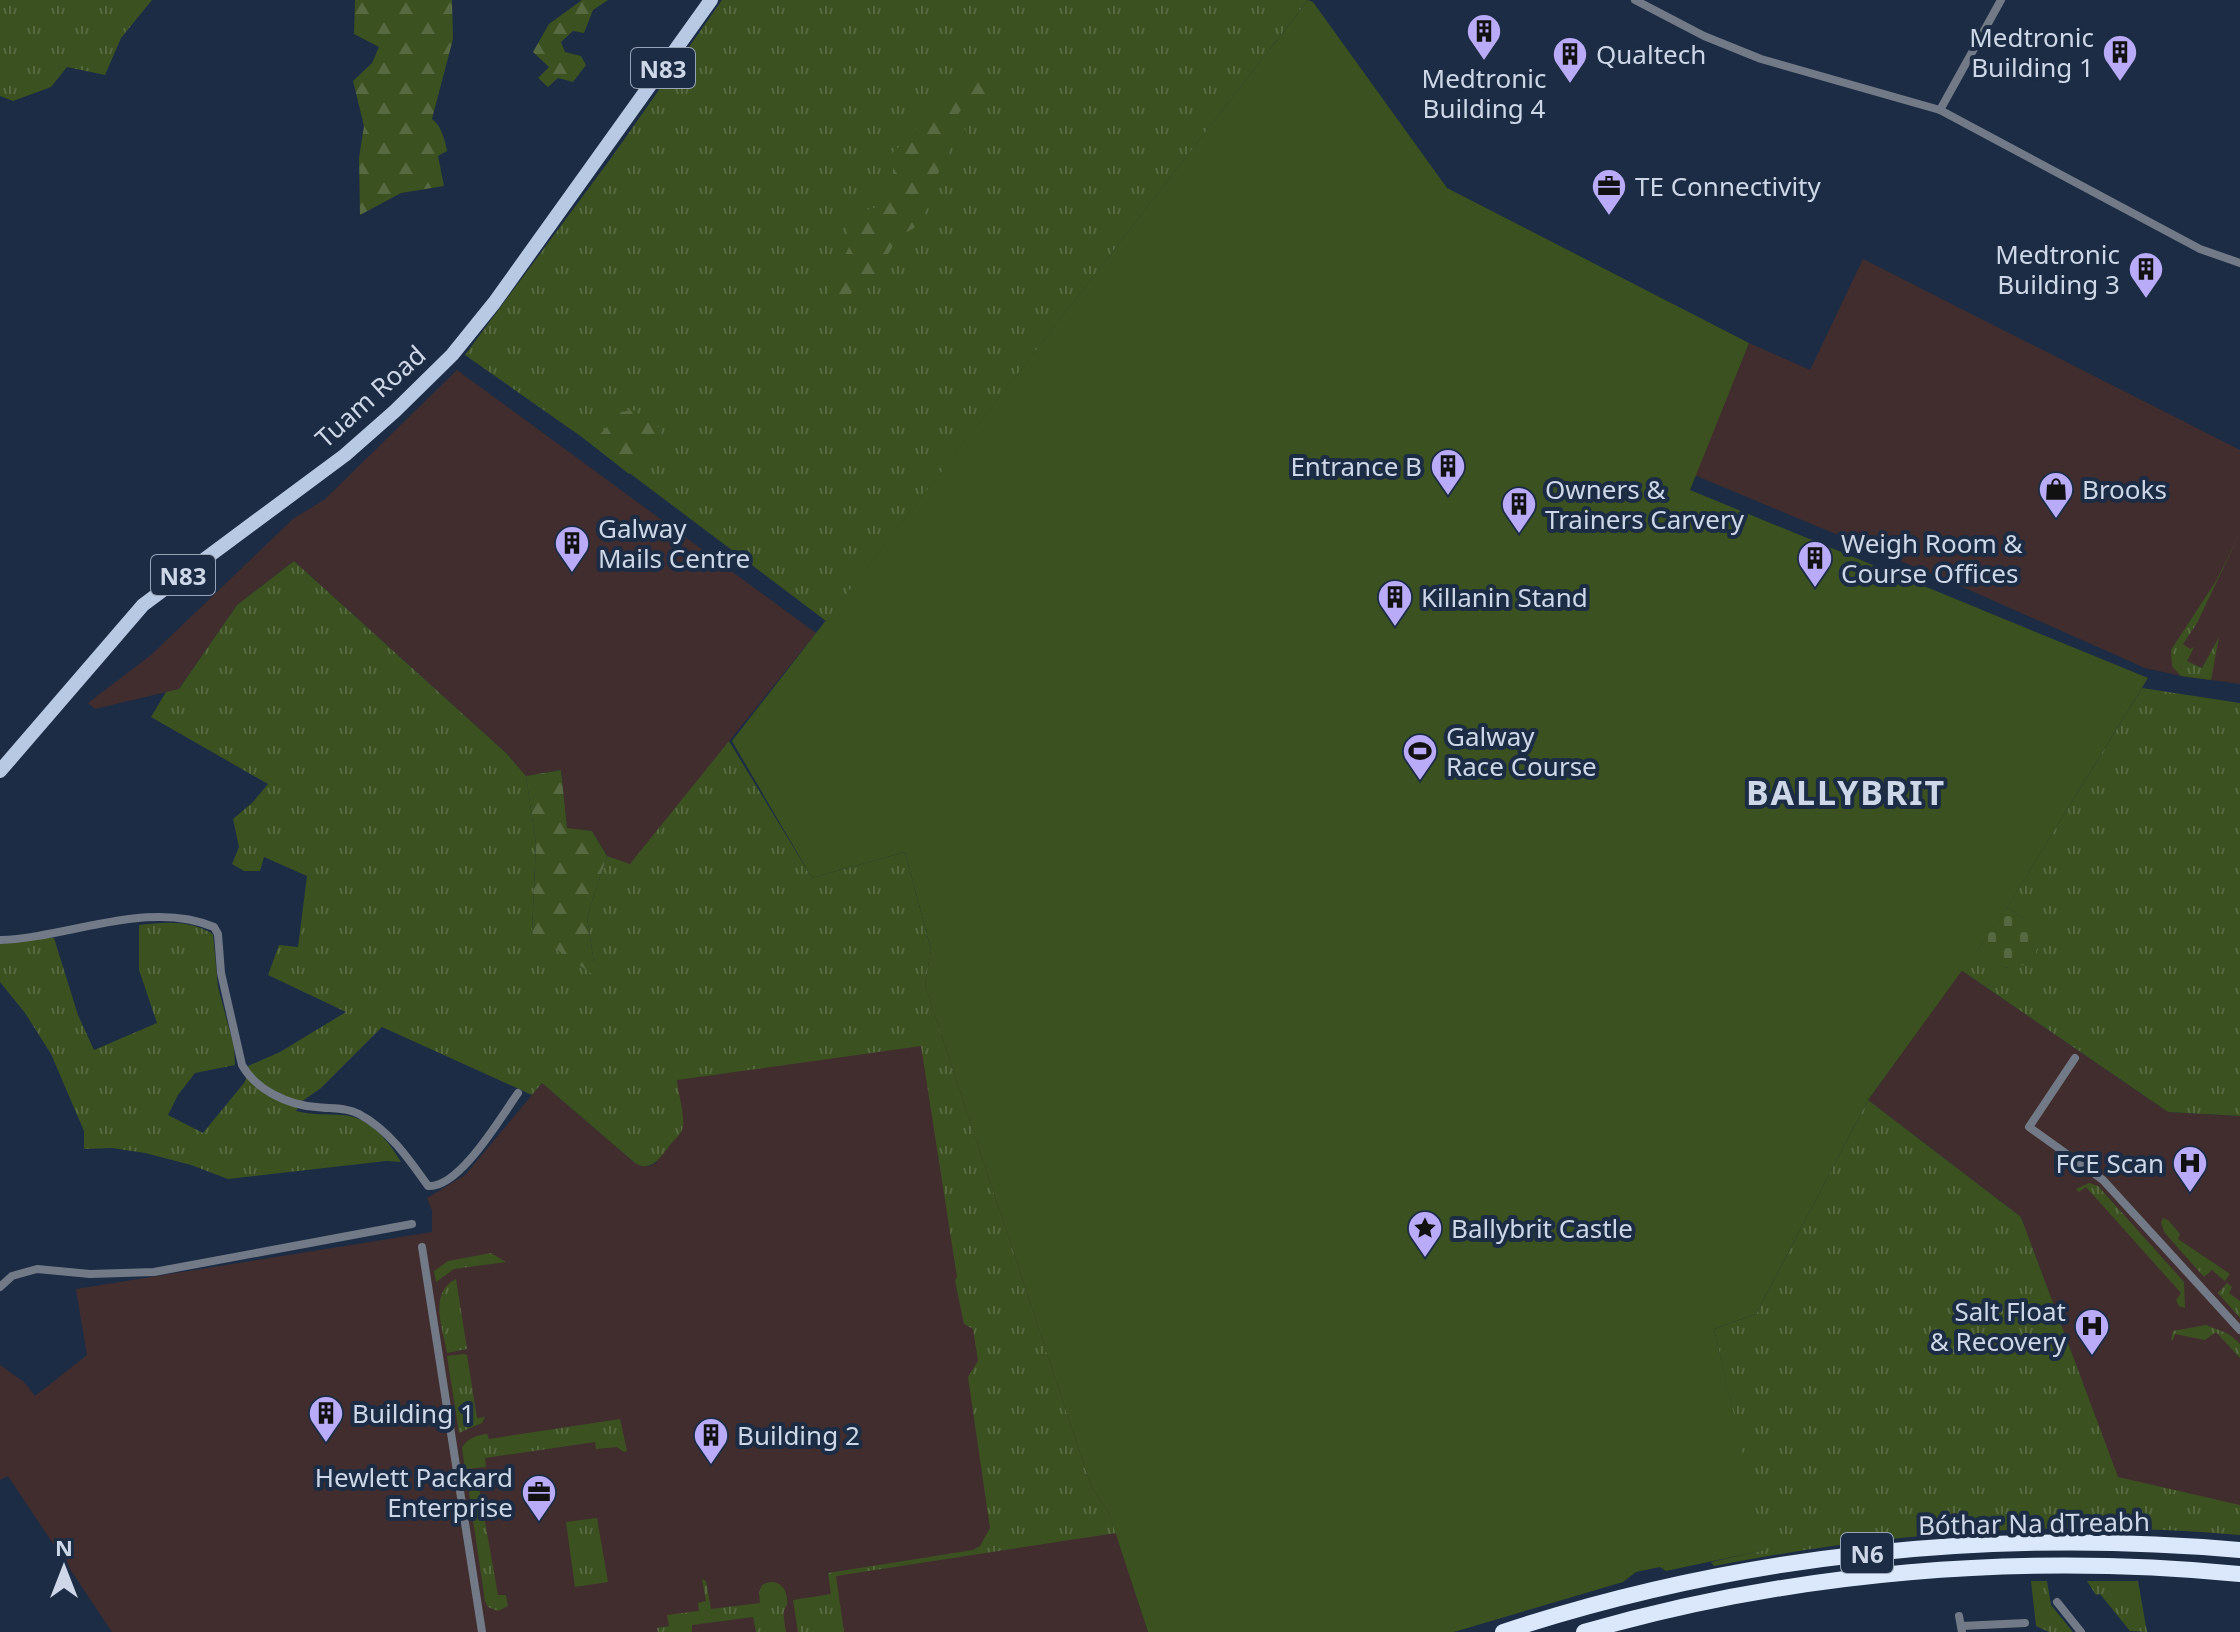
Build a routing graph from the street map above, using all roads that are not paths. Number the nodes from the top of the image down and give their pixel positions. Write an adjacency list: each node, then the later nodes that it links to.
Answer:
1 (711, 0): 6 (main road, Tuam Road / N83)
2 (1635, 0): 4 (street)
3 (2001, 0): 4 (street)
4 (1940, 110): 5 (street)
5 (2240, 263)
6 (0, 771)
7 (0, 940): 9 (street)
8 (2075, 1058): 13 (street)
9 (518, 1093)
10 (412, 1224): 12 (street)
11 (422, 1247): 20 (street)
12 (0, 1287)
13 (2240, 1330)
14 (2240, 1550): 21 (highway, Bóthar Na dTreabh / N6)
15 (2240, 1574): 22 (highway, Bóthar Na dTreabh / N6)
16 (2057, 1602): 23 (street)
17 (1959, 1616): 19 (street)
18 (2025, 1623): 19 (street)
19 (1961, 1629)
20 (482, 1632)
21 (1503, 1632)
22 (1584, 1632)
23 (2081, 1632)

